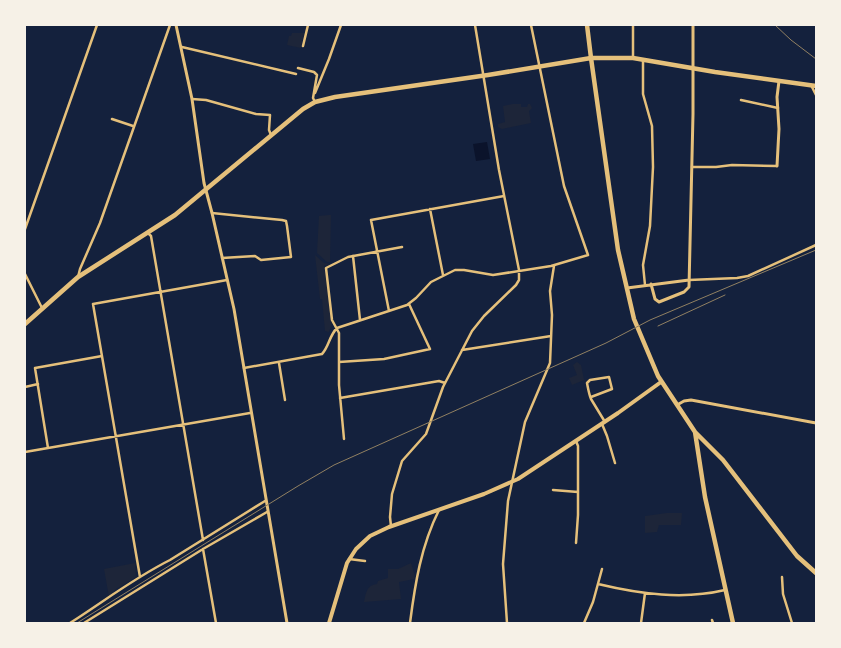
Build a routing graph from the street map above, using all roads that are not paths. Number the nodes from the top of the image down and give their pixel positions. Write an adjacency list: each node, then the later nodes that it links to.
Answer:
1 (97, 25): 38 (street)
2 (170, 25): 30 (street)
3 (176, 25): 12 (street)
4 (308, 25): 11 (street)
5 (341, 25): 23 (street)
6 (475, 25): 20 (street)
7 (531, 25): 16 (street)
8 (587, 25): 13 (main road)
9 (633, 25): 14 (street)
10 (693, 25): 18 (street)
11 (303, 46)
12 (182, 47): 19 (street); 25 (street)
13 (591, 58): 14 (main road); 16 (main road); 54 (main road)
14 (633, 58): 15 (main road)
15 (643, 60): 18 (main road); 53 (street)
16 (539, 67): 20 (main road); 45 (street)
17 (298, 68): 23 (street)
18 (694, 69): 21 (main road); 33 (street)
19 (296, 74)
20 (484, 76): 27 (main road); 35 (street)
21 (779, 82): 22 (main road); 28 (street)
22 (814, 86): 24 (street)
23 (315, 92): 27 (street)
24 (816, 95)
25 (192, 99): 31 (street); 34 (street)
26 (741, 100): 28 (street)
27 (315, 102): 31 (main road)
28 (778, 108): 32 (street)
29 (112, 119): 30 (street)
30 (133, 126): 49 (street)
31 (271, 135): 34 (main road)
32 (777, 166): 33 (street)
33 (692, 167): 51 (street)
34 (205, 189): 37 (street); 39 (main road)
35 (505, 196): 36 (street); 46 (street)
36 (430, 209): 42 (street); 48 (street)
37 (212, 214): 44 (street); 44 (street)
38 (25, 228)
39 (148, 233): 49 (main road); 55 (street)
40 (816, 245): 51 (street)
41 (402, 247): 42 (street)
42 (376, 252): 43 (street); 58 (street)
43 (353, 256): 59 (street); 61 (street)
44 (222, 258): 50 (street)
45 (554, 266): 46 (street); 62 (street)
46 (519, 270): 48 (street); 63 (street)
47 (25, 274): 57 (street)
48 (443, 275): 56 (street)
49 (78, 277): 57 (main road)
50 (227, 280): 55 (street); 67 (street)
51 (689, 280): 52 (street); 52 (street)
52 (651, 284): 53 (street)
53 (645, 285): 54 (street)
54 (627, 288): 68 (main road)
55 (161, 292): 64 (street); 79 (street)
56 (409, 304): 58 (street); 65 (street)
57 (42, 308): 60 (main road)
58 (389, 311): 59 (street)
59 (360, 320): 61 (street)
60 (25, 324)
61 (337, 328): 65 (street); 66 (street)
62 (551, 336): 63 (street); 87 (street)
63 (462, 350): 69 (street)
64 (102, 356): 70 (street); 81 (street)
65 (339, 362): 73 (street)
66 (279, 363): 67 (street); 74 (street)
67 (243, 368): 76 (street)
68 (661, 382): 75 (main road); 78 (main road)
69 (445, 383): 73 (street); 93 (street)
70 (38, 384): 71 (street); 84 (street)
71 (25, 386)
72 (591, 397): 72 (street); 78 (street)
73 (340, 398): 82 (street)
74 (285, 400)
75 (677, 405): 77 (street); 80 (main road)
76 (250, 413): 79 (street); 90 (street)
77 (816, 422)
78 (603, 423): 83 (main road); 86 (street)
79 (182, 425): 81 (street); 94 (street)
80 (695, 432): 100 (main road); 104 (main road)
81 (116, 436): 84 (street); 101 (street)
82 (344, 439)
83 (576, 441): 87 (main road); 89 (street)
84 (48, 448): 85 (street)
85 (25, 452)
86 (615, 463)
87 (513, 482): 91 (main road); 112 (street)
88 (553, 490): 89 (street)
89 (578, 492): 95 (street)
90 (265, 501): 92 (street); 94 (street)
91 (440, 509): 93 (main road); 111 (street)
92 (267, 512): 96 (street); 109 (street)
93 (391, 526): 97 (main road)
94 (203, 540): 101 (street)
95 (576, 543)
96 (203, 549): 107 (street); 108 (street)
97 (349, 559): 98 (street); 110 (main road)
98 (365, 560)
99 (602, 569): 103 (street)
100 (816, 573)
101 (140, 576): 106 (street)
102 (782, 577): 116 (street)
103 (598, 584): 105 (street); 113 (street)
104 (726, 590): 105 (street); 115 (main road)
105 (645, 593): 114 (street)
106 (70, 623)
107 (84, 623)
108 (216, 623)
109 (287, 623)
110 (329, 623)
111 (410, 623)
112 (507, 623)
113 (584, 623)
114 (641, 623)
115 (733, 623)
116 (792, 623)

